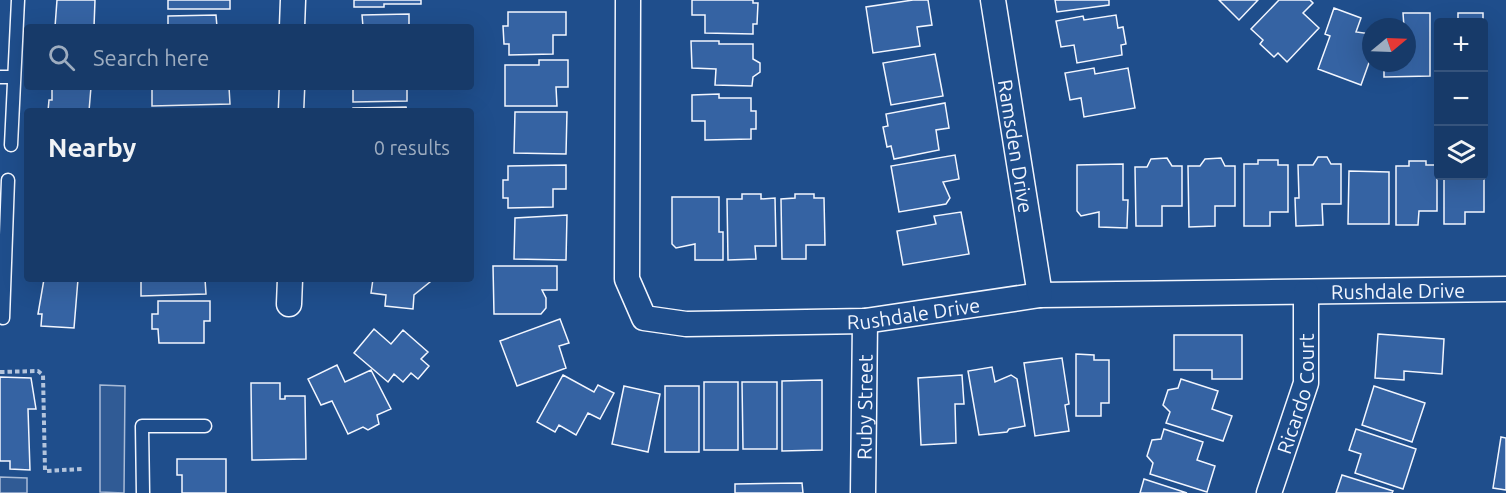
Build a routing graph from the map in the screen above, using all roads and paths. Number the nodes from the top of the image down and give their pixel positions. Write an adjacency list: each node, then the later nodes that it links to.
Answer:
1 (18, 0): 7 (lane)
2 (293, 0): 5 (street)
3 (628, 0): 19 (street, Rushdale Drive)
4 (993, 0): 16 (street, Ramsden Drive)
5 (292, 24)
6 (0, 77): 7 (lane)
7 (14, 77): 10 (lane)
8 (292, 90): 9 (street)
9 (291, 108)
10 (11, 145)
11 (8, 180): 12 (lane)
12 (3, 239): 18 (lane)
13 (290, 282): 17 (street)
14 (1506, 290): 15 (street, Rushdale Drive)
15 (1306, 292): 16 (street, Rushdale Drive); 25 (street, Ricardo Court)
16 (1040, 295): 19 (street, Rushdale Drive)
17 (289, 304)
18 (3, 318)
19 (865, 321): 24 (street, Ruby Street)
20 (0, 372): 22 (path)
21 (205, 426): 23 (lane)
22 (82, 469)
23 (143, 493)
24 (863, 493)
25 (1269, 493)

